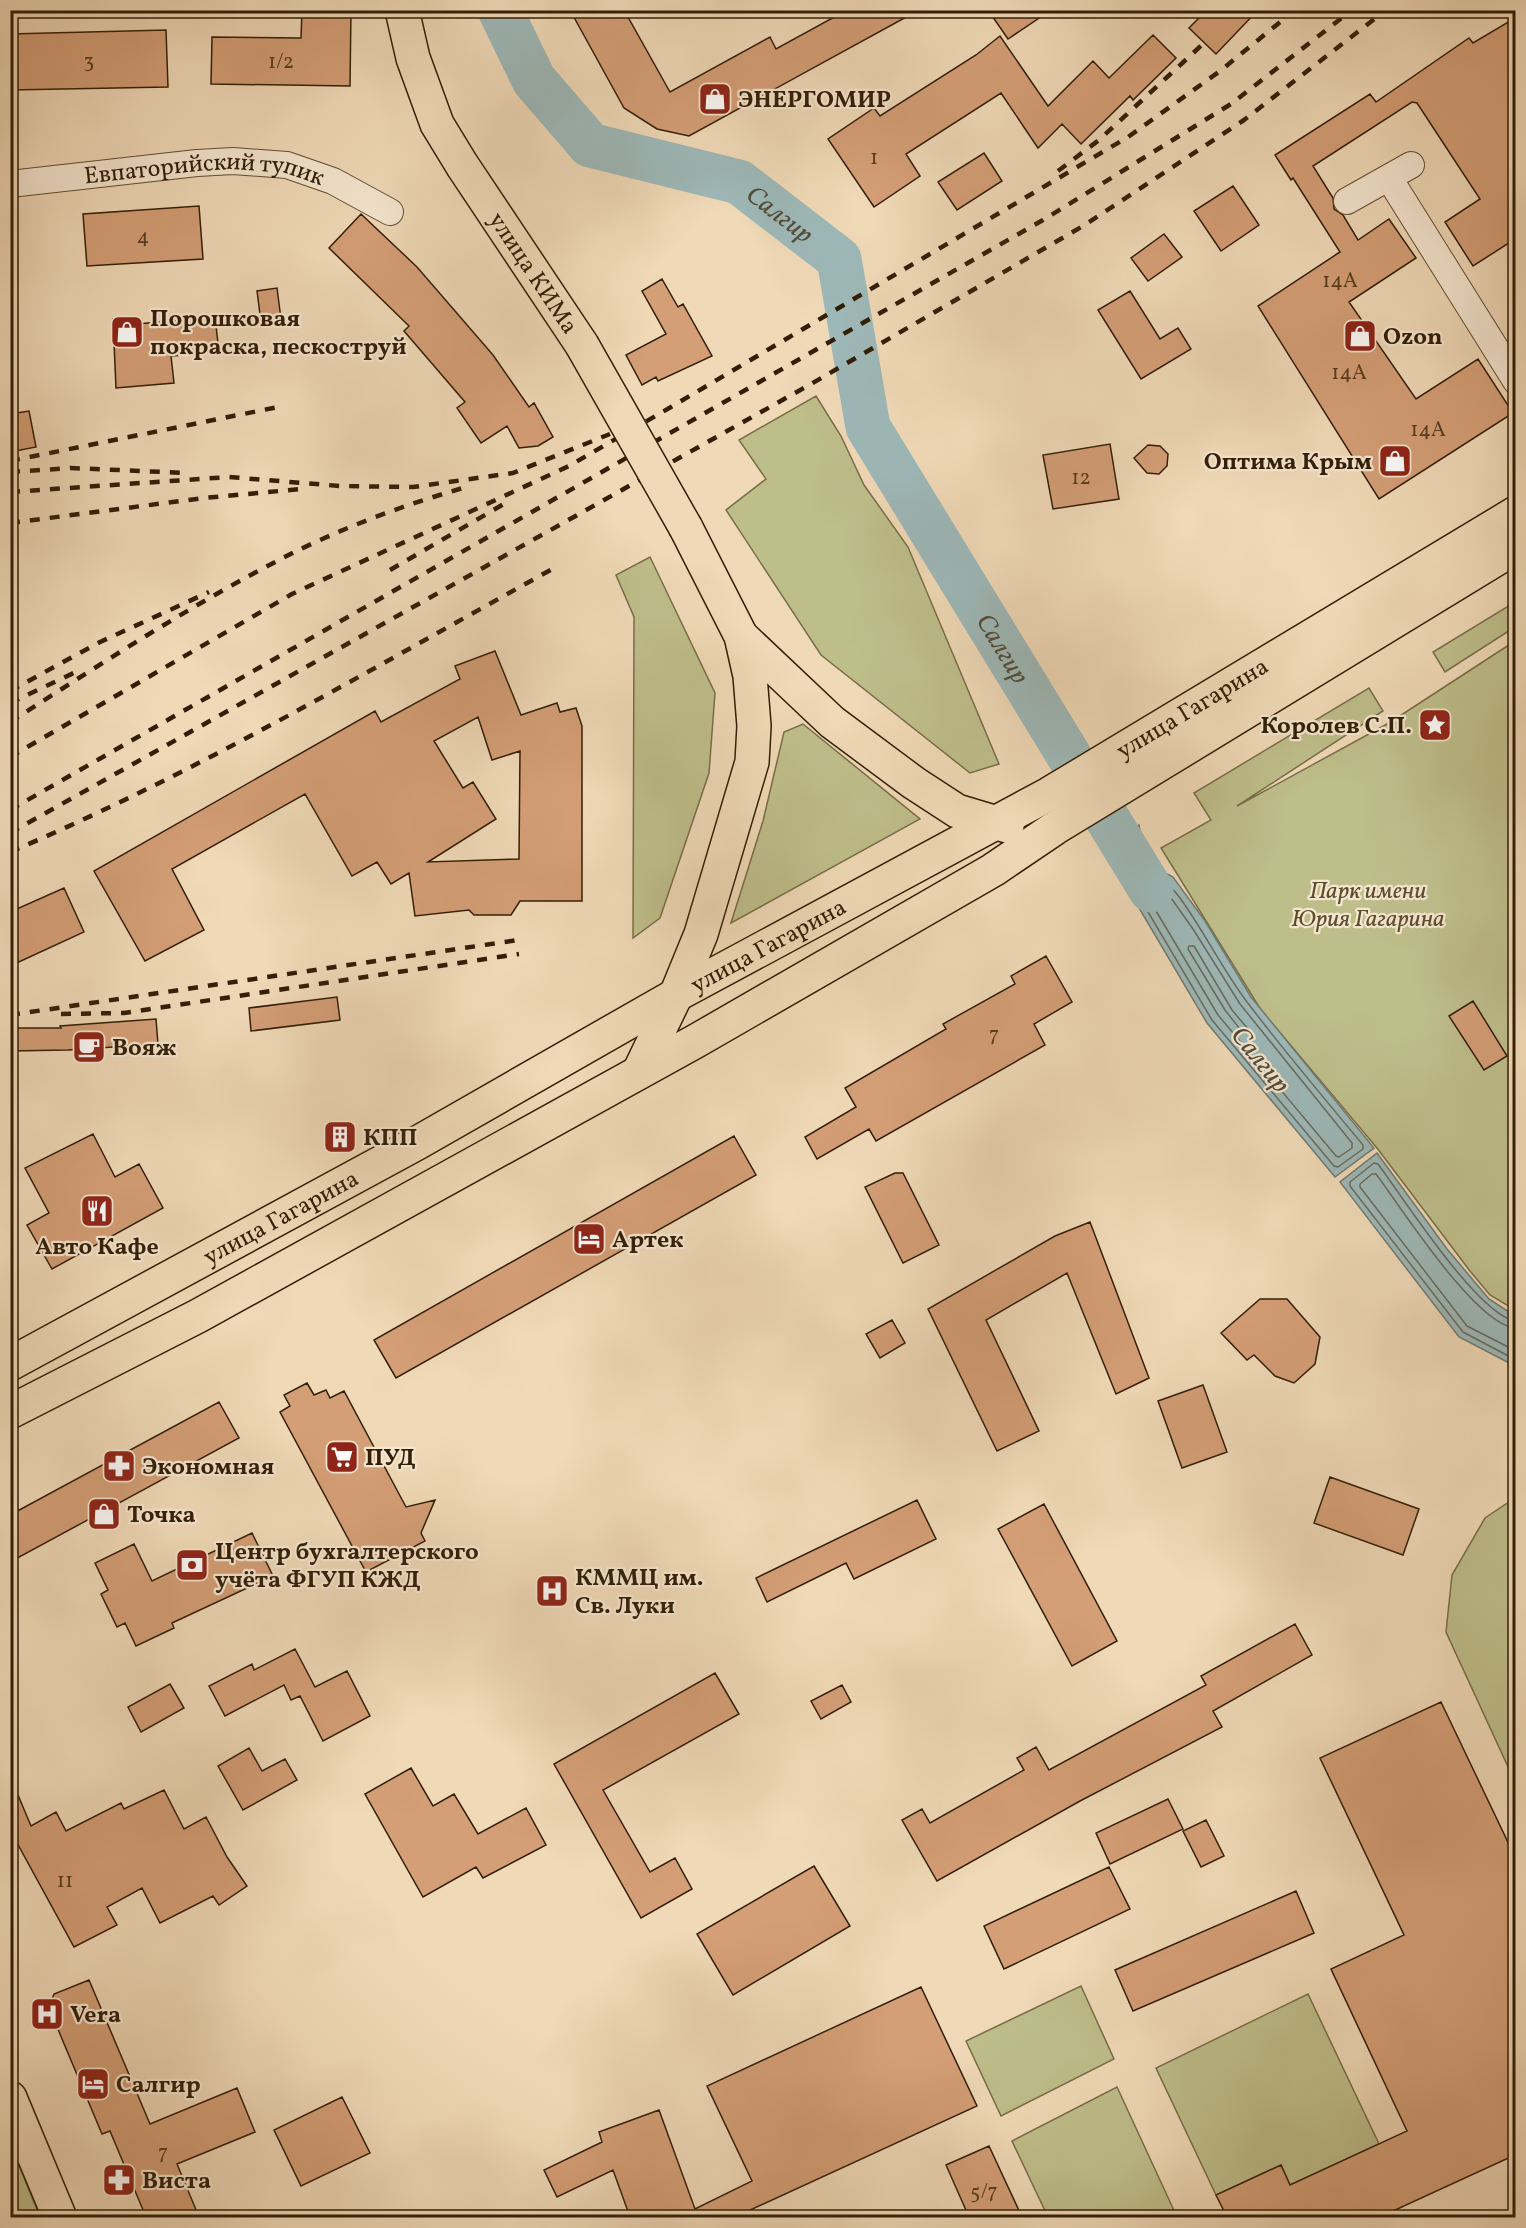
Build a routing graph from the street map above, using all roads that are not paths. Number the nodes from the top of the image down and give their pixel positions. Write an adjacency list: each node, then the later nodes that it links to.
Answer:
1 (402, 10): 8 (main road, улица КИМа, bridge)
2 (10, 184): 4 (street, Евпаторийский тупик)
3 (1347, 201): 5 (street)
4 (390, 212)
5 (1515, 381)
6 (1515, 513): 9 (main road, улица Гагарина)
7 (1515, 547): 10 (main road, улица Гагарина)
8 (741, 636): 9 (main road); 11 (main road)
9 (994, 824): 10 (main road); 11 (main road, улица Гагарина)
10 (1055, 828): 12 (main road, улица Гагарина)
11 (676, 995): 12 (main road); 13 (main road, улица Гагарина)
12 (639, 1071): 14 (main road, улица Гагарина)
13 (10, 1364)
14 (10, 1412)
15 (10, 2098): 16 (main road)
16 (60, 2217)

